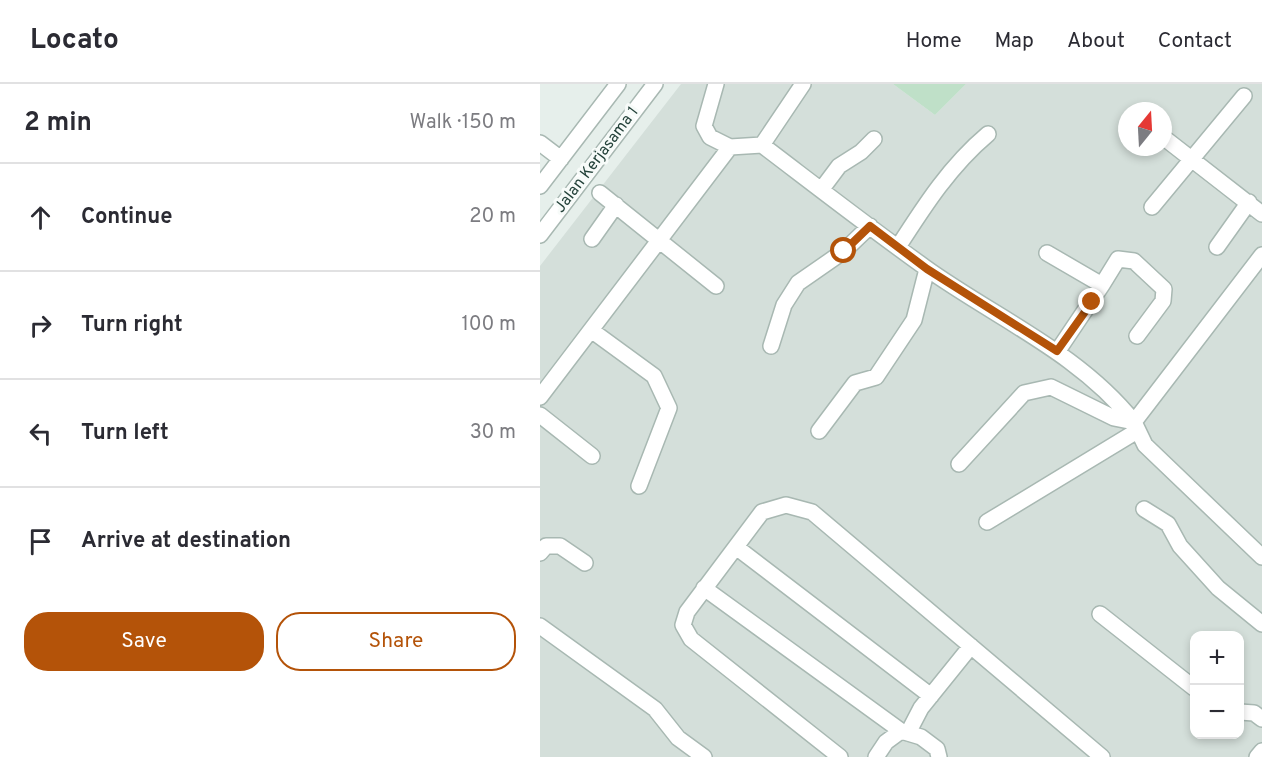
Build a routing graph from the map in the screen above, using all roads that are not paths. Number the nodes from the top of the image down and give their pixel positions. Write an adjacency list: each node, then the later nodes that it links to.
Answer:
1 (618, 84): 12 (street)
2 (655, 84): 22 (street, Jalan Kerjasama 1)
3 (716, 84): 11 (street)
4 (803, 84): 10 (street)
5 (1244, 96): 13 (street)
6 (988, 134): 25 (street)
7 (874, 139): 15 (street)
8 (540, 143): 12 (street)
9 (1172, 144): 13 (street)
10 (762, 145): 11 (street); 15 (street)
11 (730, 147): 24 (street)
12 (561, 159): 14 (street)
13 (1194, 160): 17 (street); 19 (street)
14 (540, 186)
15 (821, 190): 21 (street)
16 (600, 193): 18 (street)
17 (1249, 202): 20 (street); 26 (street)
18 (616, 205): 23 (street); 24 (street)
19 (1152, 207)
20 (1262, 214)
21 (870, 226): 25 (street); 34 (street)
22 (540, 235)
23 (592, 239)
24 (660, 240): 31 (street); 32 (street)
25 (898, 247): 29 (street)
26 (1217, 247)
27 (1047, 253): 30 (street)
28 (1262, 255): 38 (street)
29 (927, 269): 35 (street); 39 (street)
30 (1102, 285): 33 (street); 35 (street)
31 (716, 286)
32 (591, 330): 36 (street); 42 (street)
33 (1137, 336)
34 (771, 346)
35 (1057, 351): 38 (street)
36 (540, 397)
37 (540, 415): 40 (street)
38 (1135, 427): 41 (street); 44 (street); 47 (street)
39 (819, 431)
40 (592, 456)
41 (959, 464)
42 (639, 486)
43 (1144, 509): 51 (street)
44 (987, 522)
45 (735, 547): 49 (street); 53 (street); 55 (street)
46 (540, 553): 48 (street)
47 (1262, 557)
48 (585, 563)
49 (704, 588): 58 (street); 62 (street)
50 (1100, 614): 54 (street)
51 (1262, 624)
52 (540, 626): 61 (street)
53 (971, 646): 55 (street); 64 (street)
54 (1190, 685)
55 (931, 696): 58 (street)
56 (1244, 712): 57 (street)
57 (1262, 719)
58 (904, 732): 60 (street); 63 (street)
59 (1262, 751): 65 (street)
60 (941, 754)
61 (704, 757)
62 (840, 757)
63 (876, 757)
64 (1102, 757)
65 (1257, 757)

